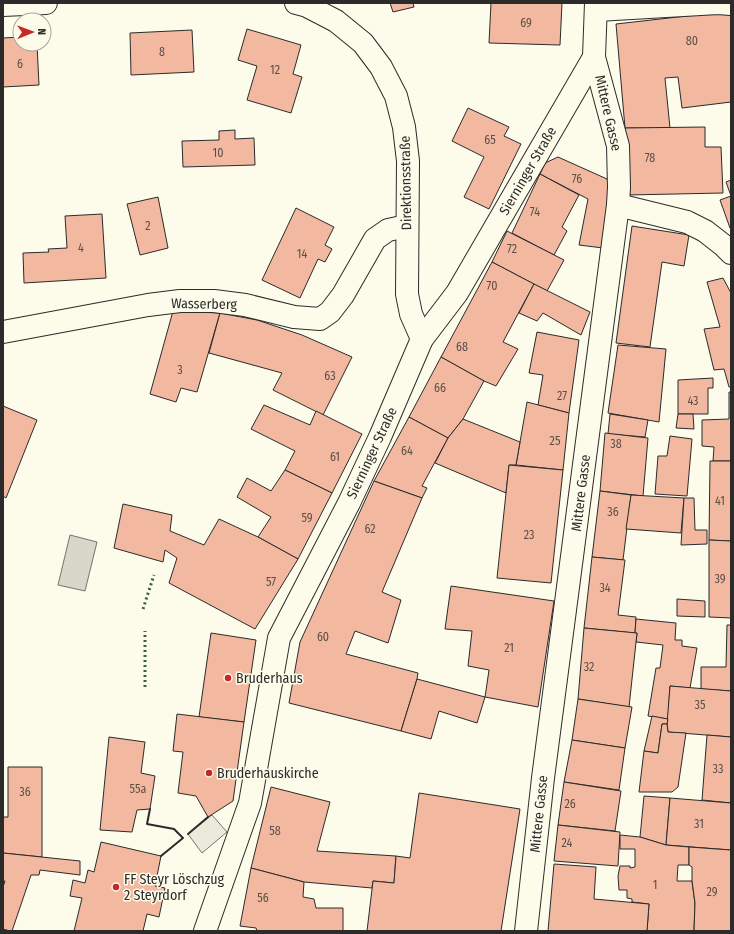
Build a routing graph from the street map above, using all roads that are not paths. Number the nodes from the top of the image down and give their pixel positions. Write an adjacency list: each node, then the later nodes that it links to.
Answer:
1 (46, 3): 3 (street)
2 (296, 3): 8 (street, Direktionsstraße)
3 (3, 4)
4 (731, 4): 5 (street)
5 (597, 7): 6 (street, Sierninger Straße)
6 (594, 58): 7 (street, Mittere Gasse); 11 (street, Sierninger Straße)
7 (619, 196): 9 (street); 13 (street, Mittere Gasse)
8 (407, 226): 10 (street, Wasserberg); 11 (street, Direktionsstraße)
9 (731, 253)
10 (3, 332)
11 (422, 339): 12 (street, Sierninger Straße)
12 (205, 931)
13 (526, 931)

